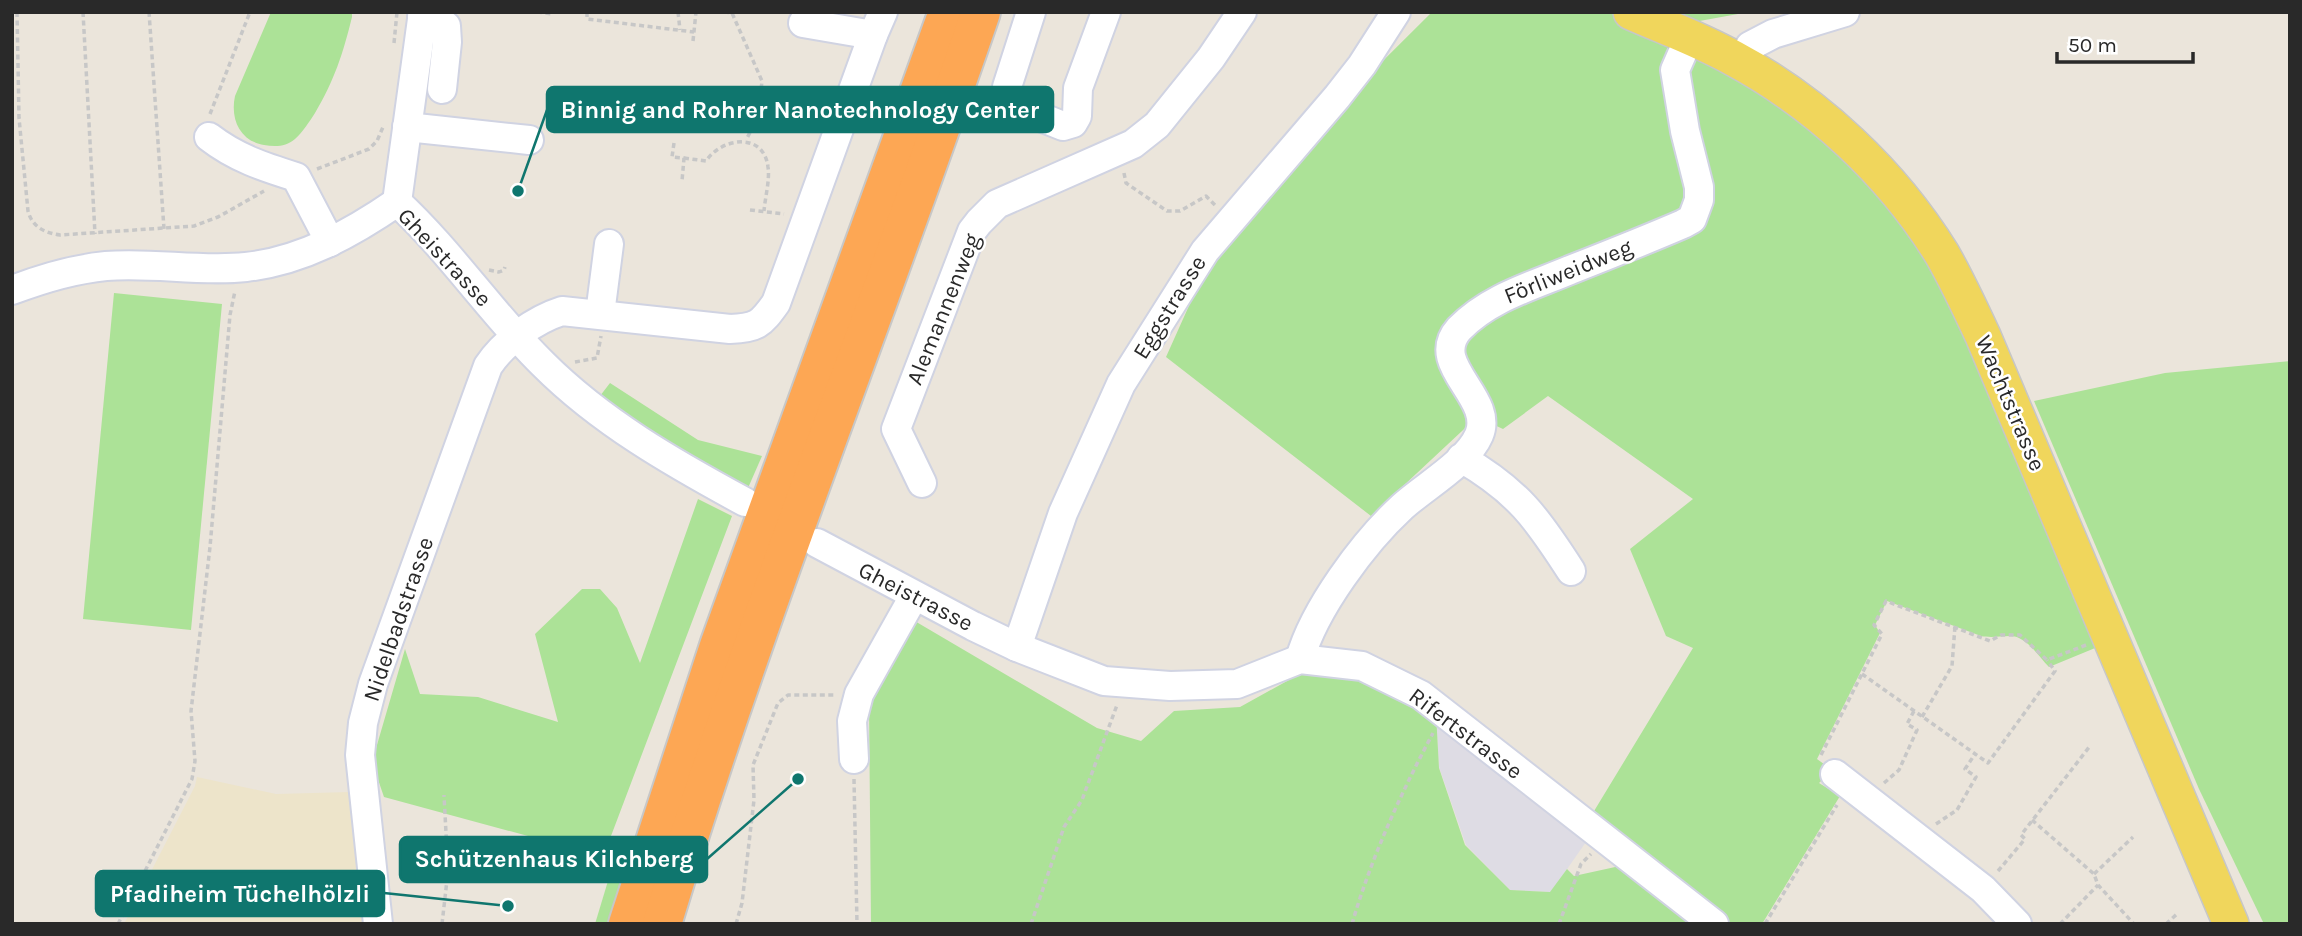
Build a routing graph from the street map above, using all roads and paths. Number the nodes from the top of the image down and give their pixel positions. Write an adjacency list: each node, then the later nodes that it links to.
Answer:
1 (18, 12): 45 (path)
2 (83, 12): 45 (path)
3 (149, 12): 44 (path)
4 (250, 12): 31 (path)
5 (537, 12): 20 (path)
6 (587, 12): 23 (path)
7 (678, 12): 23 (path)
8 (696, 12): 24 (path)
9 (724, 12): 18 (path)
10 (948, 12): 88 (highway)
11 (981, 12): 89 (highway)
12 (1031, 12): 13 (street)
13 (1106, 12)
14 (1241, 12): 35 (street, Alemannenweg)
15 (1396, 12): 43 (street, Eggstrasse)
16 (1631, 12): 25 (main road, Wachtstrasse)
17 (1845, 12): 27 (street)
18 (733, 13): 33 (path)
19 (414, 14): 28 (path); 29 (street); 30 (street)
20 (553, 14)
21 (803, 23): 22 (street)
22 (878, 24): 42 (street)
23 (680, 30): 24 (path)
24 (694, 32): 26 (path)
25 (1689, 37): 53 (street, Förliweidweg); 60 (main road, Wachtstrasse)
26 (693, 41)
27 (1750, 46)
28 (393, 50)
29 (442, 89)
30 (396, 126): 32 (street); 37 (path); 39 (street)
31 (209, 137): 37 (street)
32 (529, 140)
33 (746, 141): 36 (path); 41 (path)
34 (674, 143): 36 (path)
35 (1118, 151): 43 (path); 54 (street, Alemannenweg)
36 (684, 158): 38 (path)
37 (296, 177): 44 (path); 46 (street)
38 (681, 181)
39 (397, 202): 46 (street, Gheistrasse); 51 (street, Gheistrasse)
40 (750, 210): 41 (path)
41 (764, 211): 42 (path)
42 (807, 217): 50 (street, Nidelbadstrasse)
43 (1231, 220): 61 (street, Eggstrasse)
44 (164, 229): 45 (path)
45 (95, 234)
46 (330, 242): 48 (street, Gheistrasse)
47 (609, 244): 50 (street)
48 (12, 290)
49 (235, 291): 85 (path)
50 (602, 314): 51 (street, Nidelbadstrasse); 52 (path)
51 (517, 336): 52 (street, Gheistrasse); 86 (street, Nidelbadstrasse)
52 (545, 367): 55 (street, Gheistrasse)
53 (1461, 458): 57 (street); 62 (street, Förliweidweg)
54 (922, 482)
55 (745, 502)
56 (817, 543): 58 (street, Gheistrasse)
57 (1571, 571)
58 (914, 596): 61 (street, Gheistrasse); 65 (street)
59 (1955, 626): 63 (path); 64 (path); 69 (path)
60 (2108, 637): 63 (path); 101 (main road, Wachtstrasse)
61 (1017, 647): 62 (street, Rifertstrasse)
62 (1300, 659): 68 (street, Rifertstrasse)
63 (2047, 660): 72 (path)
64 (1862, 674): 67 (path); 70 (path)
65 (859, 695): 73 (street); 90 (path)
66 (1119, 700): 92 (path)
67 (1914, 711): 69 (path); 74 (path)
68 (1444, 712): 80 (street, Rifertstrasse); 93 (path)
69 (1922, 717): 72 (path)
70 (1829, 741)
71 (2090, 746): 78 (path)
72 (1975, 754): 77 (path)
73 (854, 759): 91 (path)
74 (1899, 769)
75 (1838, 785): 83 (street); 96 (path)
76 (444, 795): 87 (path)
77 (1957, 810)
78 (2032, 820): 81 (path); 83 (path)
79 (2133, 837): 81 (path)
80 (1605, 840): 94 (path); 95 (street, Rifertstrasse)
81 (2094, 874): 82 (path)
82 (2098, 885): 98 (path); 99 (path)
83 (1983, 889): 97 (street)
84 (2177, 914): 100 (path)
85 (118, 924)
86 (378, 924)
87 (442, 924)
88 (628, 924)
89 (662, 924)
90 (736, 924)
91 (857, 924)
92 (1031, 924)
93 (1352, 924)
94 (1559, 924)
95 (1714, 924)
96 (1765, 924)
97 (2017, 924)
98 (2060, 924)
99 (2134, 924)
100 (2166, 924)
101 (2231, 924)

